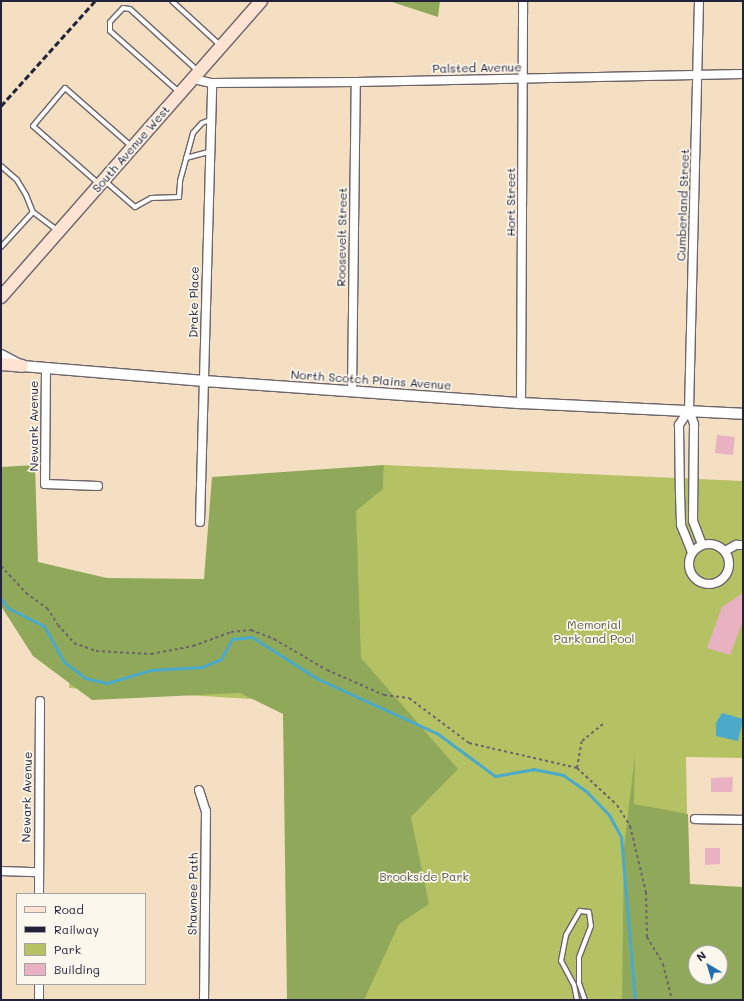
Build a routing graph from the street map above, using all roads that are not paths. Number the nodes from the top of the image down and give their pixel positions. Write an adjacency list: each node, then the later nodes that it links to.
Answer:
1 (172, 1): 5 (lane)
2 (261, 1): 5 (main road, South Avenue West)
3 (523, 1): 9 (street, Hort Street)
4 (699, 1): 8 (street, Cumberland Street)
5 (222, 46): 7 (main road, South Avenue West)
6 (743, 74): 8 (street, Palsted Avenue)
7 (196, 76): 11 (street, Palsted Avenue); 12 (main road, South Avenue West); 12 (lane)
8 (698, 76): 9 (street, Palsted Avenue); 30 (street, Cumberland Street)
9 (524, 79): 10 (street, Palsted Avenue); 29 (street, Hort Street)
10 (356, 82): 11 (street, Palsted Avenue); 28 (street, Roosevelt Street)
11 (212, 83): 13 (street, Drake Place)
12 (181, 94): 14 (main road, South Avenue West)
13 (210, 120): 15 (street, Drake Place); 16 (lane)
14 (133, 148): 18 (main road, South Avenue West); 18 (lane)
15 (209, 152): 16 (lane); 27 (street, Drake Place)
16 (186, 158): 18 (lane)
17 (1, 166): 19 (lane)
18 (102, 183): 20 (main road, South Avenue West)
19 (33, 212): 20 (lane); 21 (lane)
20 (58, 232): 22 (main road, South Avenue West)
21 (1, 247)
22 (1, 297)
23 (1, 355): 25 (street, North Scotch Plains Avenue)
24 (1, 364): 25 (main road)
25 (22, 366): 26 (street, North Scotch Plains Avenue)
26 (46, 368): 27 (street, North Scotch Plains Avenue); 32 (street, Newark Avenue)
27 (204, 381): 28 (street, North Scotch Plains Avenue); 33 (street, Drake Place)
28 (352, 392): 29 (street, North Scotch Plains Avenue)
29 (522, 402): 30 (street, North Scotch Plains Avenue)
30 (689, 410): 31 (street, North Scotch Plains Avenue); 34 (street, Cumberland Street); 37 (street, Cumberland Street)
31 (743, 414)
32 (98, 486)
33 (200, 522)
34 (702, 544): 36 (street); 37 (street)
35 (743, 545): 36 (street)
36 (725, 551): 37 (street)
37 (692, 552)
38 (40, 701): 43 (street, Newark Avenue)
39 (199, 790): 49 (street, Shawnee Path)
40 (696, 819): 41 (street)
41 (743, 820)
42 (1, 871): 43 (street)
43 (38, 872): 44 (street, Newark Avenue)
44 (38, 893)
45 (39, 985): 48 (street)
46 (582, 993): 47 (lane); 47 (lane); 50 (lane)
47 (576, 998)
48 (39, 1000)
49 (204, 1000)
50 (584, 1000)

